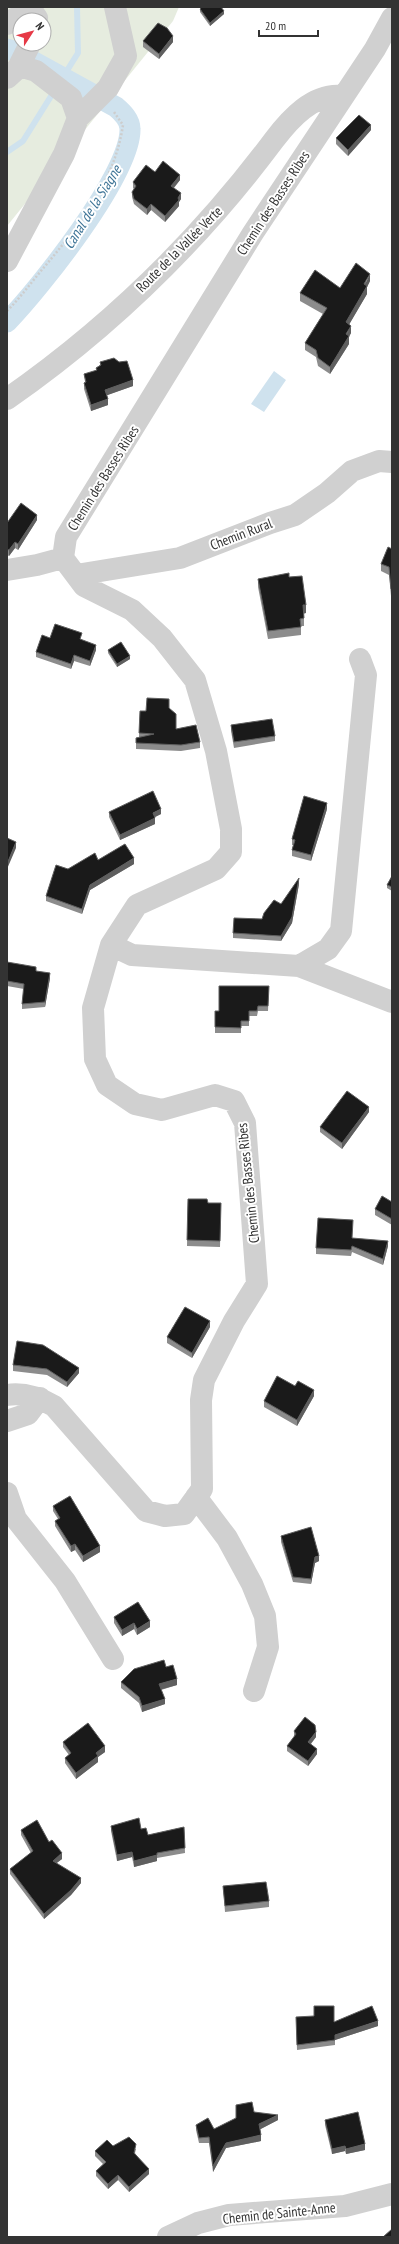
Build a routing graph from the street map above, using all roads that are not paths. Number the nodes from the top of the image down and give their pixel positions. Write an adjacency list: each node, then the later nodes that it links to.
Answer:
1 (114, 7): 8 (street)
2 (24, 12): 3 (street)
3 (33, 12)
4 (392, 18): 7 (street, Chemin des Basses Ribes)
5 (28, 52): 6 (street)
6 (21, 73): 8 (street)
7 (342, 96): 10 (street, Route de la Vallée Verte); 12 (street, Chemin des Basses Ribes)
8 (74, 108): 9 (street)
9 (7, 261)
10 (7, 399)
11 (392, 462): 14 (street, Chemin Rural)
12 (63, 558): 13 (street); 14 (street, Chemin des Basses Ribes)
13 (7, 570)
14 (76, 575): 16 (street, Chemin des Basses Ribes)
15 (360, 659): 17 (street)
16 (111, 945): 17 (street); 23 (street, Chemin des Basses Ribes)
17 (300, 966): 18 (street)
18 (392, 1002)
19 (7, 1395): 20 (street, Chemin des Basses Ribes)
20 (40, 1398): 21 (street); 23 (street, Chemin des Basses Ribes)
21 (7, 1421)
22 (7, 1493): 24 (street)
23 (196, 1497): 25 (street)
24 (112, 1659)
25 (254, 1692)
26 (392, 2194): 27 (street, Chemin de Sainte-Anne)
27 (168, 2237)

